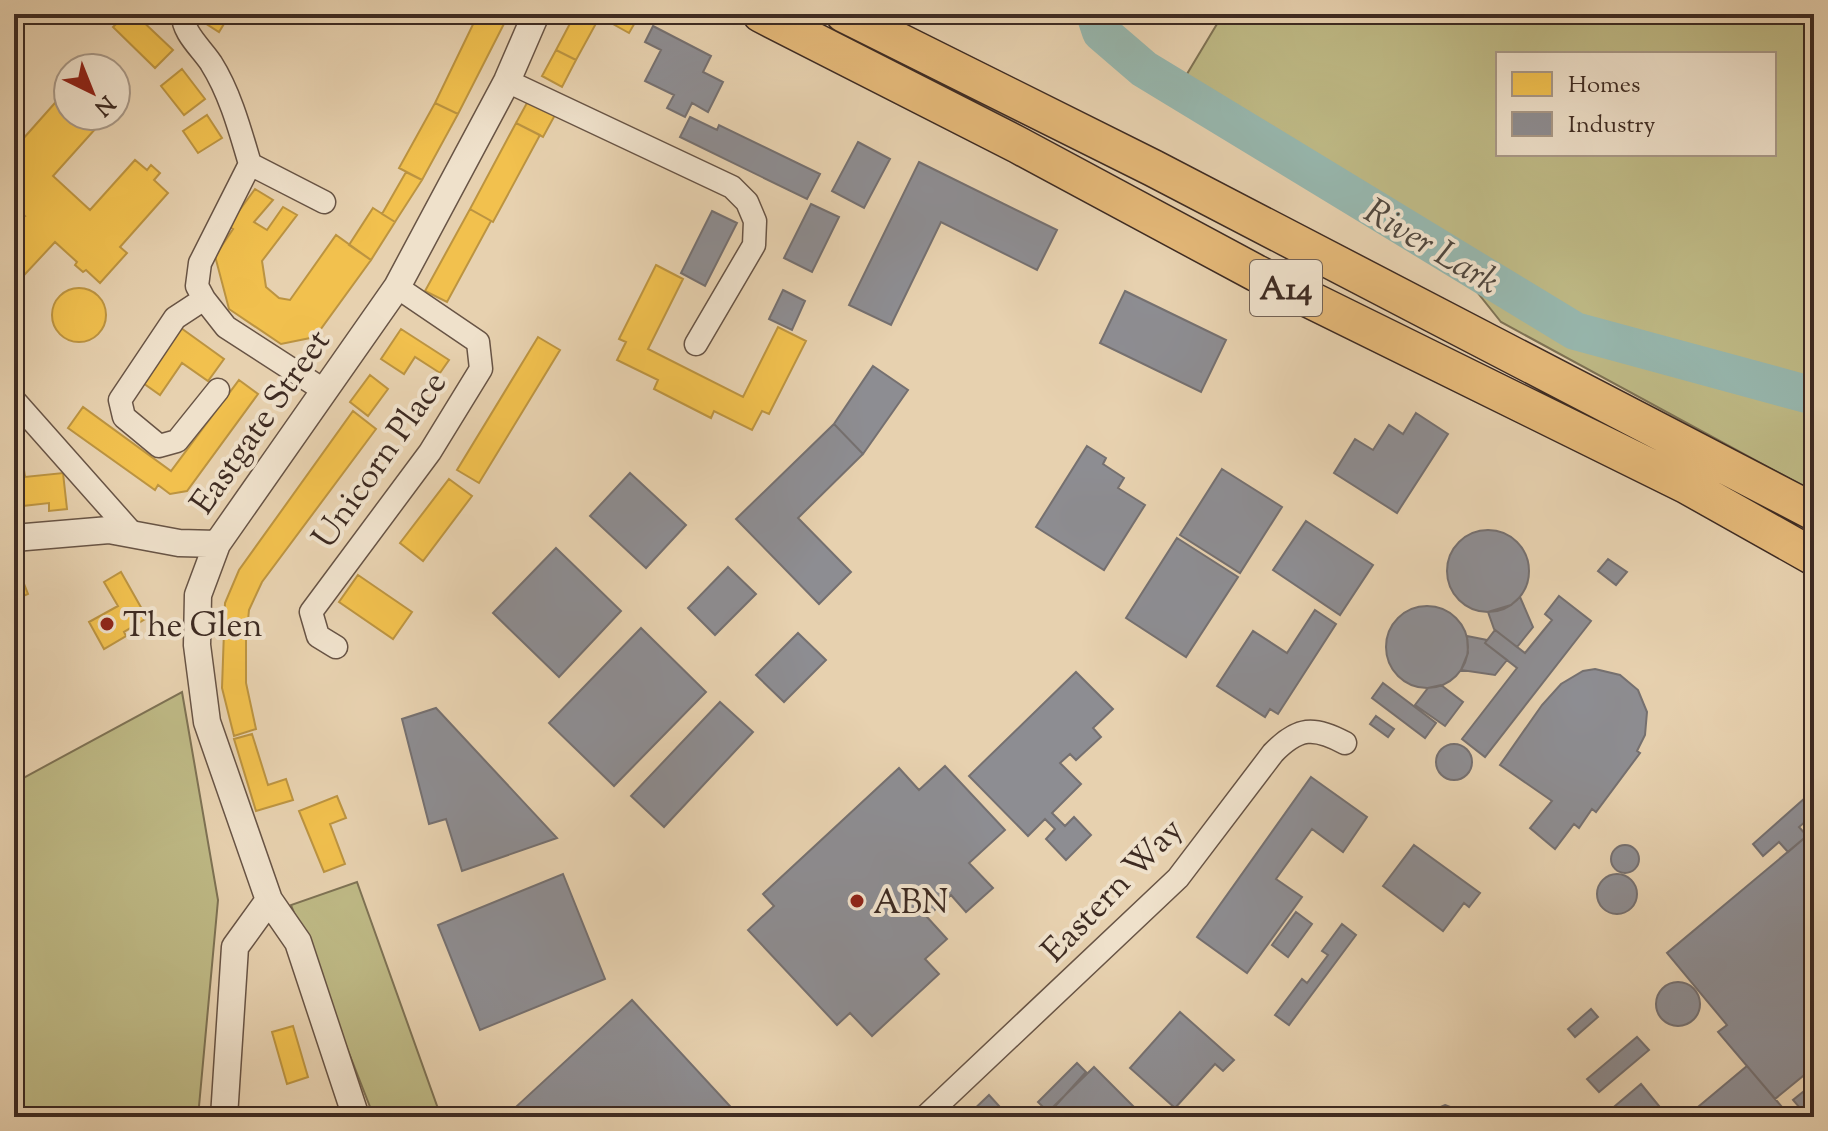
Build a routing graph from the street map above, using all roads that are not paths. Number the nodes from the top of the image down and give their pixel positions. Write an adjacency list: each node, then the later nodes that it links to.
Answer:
1 (183, 14): 6 (street)
2 (536, 14): 5 (street, Eastgate Street)
3 (761, 14): 18 (highway, A14)
4 (844, 14): 14 (highway, A14)
5 (507, 81): 8 (street, Eastgate Street); 10 (street)
6 (250, 164): 7 (street); 9 (street)
7 (324, 202)
8 (397, 287): 12 (street, Eastgate Street); 19 (street, Unicorn Place)
9 (204, 299): 11 (street); 12 (street)
10 (696, 344)
11 (218, 390)
12 (325, 391): 17 (street, Eastgate Street)
13 (14, 400): 15 (street)
14 (1814, 512)
15 (132, 533): 16 (street); 17 (street)
16 (14, 538)
17 (217, 544): 21 (street, Eastgate Street)
18 (1814, 557)
19 (336, 647)
20 (1345, 743): 24 (street, Eastern Way)
21 (269, 900): 22 (street); 23 (street, Eastgate Street)
22 (224, 1117)
23 (356, 1117)
24 (925, 1117)

